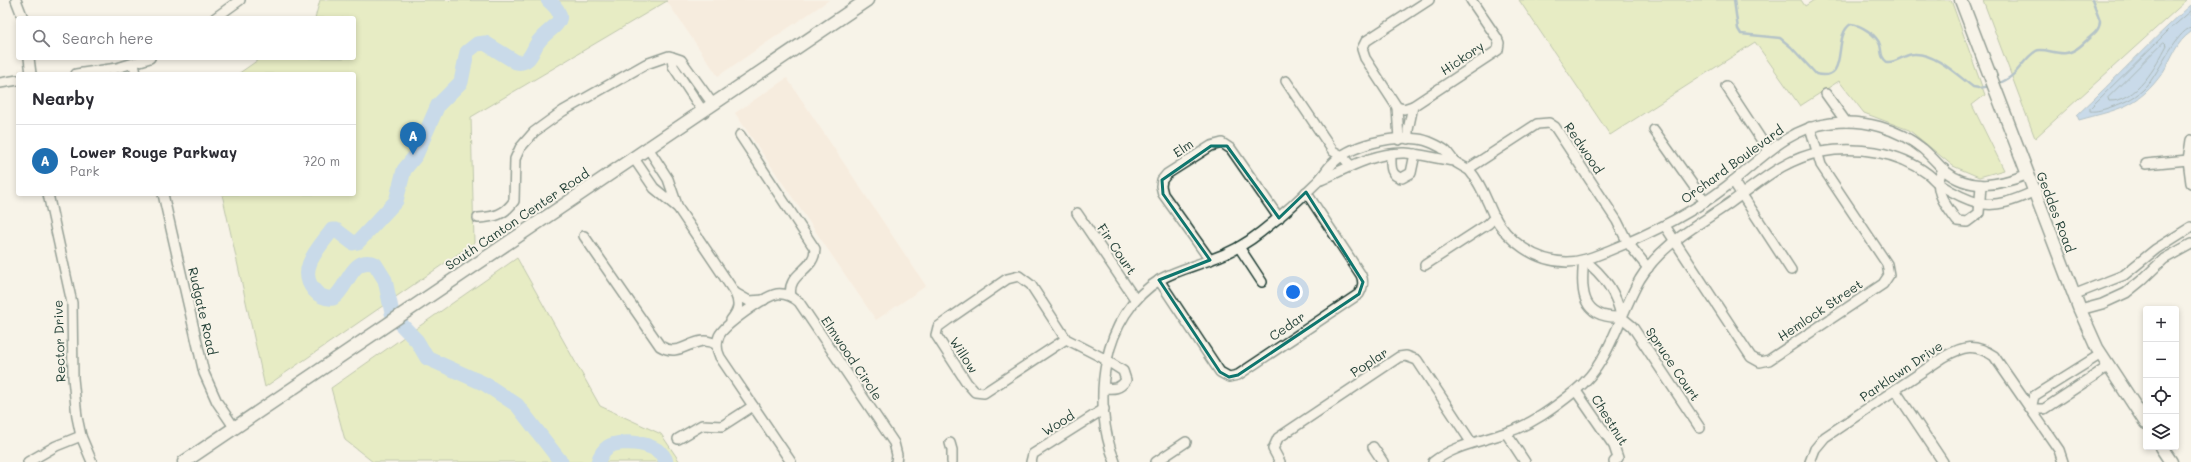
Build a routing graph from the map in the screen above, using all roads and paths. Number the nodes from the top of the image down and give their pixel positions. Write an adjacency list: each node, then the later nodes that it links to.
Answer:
1 (16, 0): 7 (street)
2 (240, 0): 8 (street)
3 (867, 0): 21 (main road, South Canton Center Road)
4 (1428, 0): 23 (street)
5 (1471, 0): 22 (street, Hickory)
6 (1961, 0): 45 (main road, Geddes Road)
7 (22, 16)
8 (219, 16)
9 (672, 57): 21 (street); 24 (street); 61 (street)
10 (29, 60): 13 (street)
11 (145, 60): 12 (street)
12 (134, 64): 14 (street); 15 (street)
13 (31, 72)
14 (94, 72)
15 (136, 72)
16 (16, 80): 18 (street)
17 (1286, 81): 37 (street)
18 (0, 82)
19 (1726, 86): 32 (street)
20 (1826, 94): 25 (street)
21 (712, 103): 24 (main road, South Canton Center Road)
22 (1413, 106): 23 (street, Hickory); 29 (street)
23 (1397, 107): 29 (street)
24 (702, 110): 31 (main road, South Canton Center Road)
25 (1846, 122): 26 (street, Orchard Boulevard); 44 (street, Orchard Boulevard)
26 (1810, 127): 32 (street, Orchard Boulevard); 34 (street, Hemlock Street)
27 (1654, 130): 56 (street)
28 (740, 135): 79 (street)
29 (1404, 140): 33 (street); 37 (street, Orchard Boulevard); 40 (street, Orchard Boulevard)
30 (2191, 140): 39 (street)
31 (648, 148): 38 (main road, South Canton Center Road); 58 (street)
32 (1768, 150): 46 (street, Orchard Boulevard)
33 (1405, 153): 35 (street, Orchard Boulevard); 36 (street, Orchard Boulevard)
34 (1817, 153): 48 (street); 53 (street); 66 (street, Hemlock Street)
35 (1391, 154): 36 (street); 42 (street, Orchard Boulevard)
36 (1415, 154): 40 (street, Orchard Boulevard)
37 (1342, 156): 42 (street); 47 (street, Orchard Boulevard)
38 (633, 157): 58 (street); 97 (main road, South Canton Center Road)
39 (2188, 160): 41 (street); 49 (street)
40 (1454, 161): 43 (street, Orchard Boulevard)
41 (2146, 164)
42 (1351, 166): 47 (street, Orchard Boulevard)
43 (1468, 169): 60 (street, Orchard Boulevard); 67 (street, Redwood)
44 (1944, 169): 48 (street); 50 (street, Orchard Boulevard)
45 (2026, 175): 50 (street, Orchard Boulevard); 52 (main road, Geddes Road)
46 (1733, 181): 53 (street); 56 (street, Orchard Boulevard)
47 (1318, 182): 51 (street, Orchard Boulevard)
48 (1938, 183): 57 (street); 57 (street)
49 (2191, 183)
50 (1980, 185): 57 (street)
51 (1306, 192): 62 (street, Orchard Boulevard); 75 (street, Cedar)
52 (2033, 192): 57 (street); 78 (main road, Geddes Road)
53 (1742, 194): 66 (street); 74 (street)
54 (48, 196): 100 (street, Rector Drive)
55 (164, 196): 97 (street, Rudgate Road)
56 (1704, 202): 63 (street, Orchard Boulevard)
57 (1979, 203)
58 (678, 208): 77 (street)
59 (1077, 213): 81 (street, Fir Court)
60 (1495, 217): 71 (street, Orchard Boulevard); 72 (street)
61 (478, 218)
62 (1279, 218): 69 (street, Orchard Boulevard); 70 (street, Elm)
63 (1665, 226): 66 (street, Hemlock Street); 67 (street, Orchard Boulevard)
64 (2191, 227): 78 (street)
65 (584, 236): 86 (street)
66 (1674, 240): 73 (street)
67 (1628, 243): 71 (street, Orchard Boulevard); 73 (street, Redwood)
68 (2191, 244): 82 (street)
69 (1239, 247): 70 (street, Orchard Boulevard); 76 (street)
70 (1210, 260): 75 (street, Orchard Boulevard)
71 (1584, 260): 83 (street); 83 (street)
72 (1426, 265)
73 (1648, 268): 83 (street)
74 (1791, 270)
75 (1159, 280): 81 (street, Orchard Boulevard)
76 (1262, 282)
77 (735, 293): 80 (street); 84 (street)
78 (2073, 295): 82 (main road, Geddes Road)
79 (791, 296): 80 (street); 111 (street, Elmwood Circle)
80 (765, 299): 84 (street)
81 (1135, 299): 88 (street, Orchard Boulevard)
82 (2080, 310): 87 (main road, Geddes Road)
83 (1621, 317): 92 (street); 98 (street, Spruce Court)
84 (727, 326): 86 (street)
85 (1066, 339): 85 (street, Willow); 88 (street, Willow)
86 (717, 345): 93 (street)
87 (2101, 354): 89 (main road, Geddes Road); 95 (street)
88 (1107, 362): 90 (street, Orchard Boulevard); 90 (street, Willow)
89 (2109, 366): 95 (street); 96 (main road, Geddes Road)
90 (1104, 388): 94 (street, Orchard Boulevard)
91 (1895, 390): 95 (street, Parklawn Drive); 121 (street, Parklawn Drive); 122 (street)
92 (1576, 391): 99 (street); 120 (street, Chestnut)
93 (753, 406): 101 (street); 110 (street)
94 (1104, 409): 113 (street, Wood); 114 (street, Orchard Boulevard)
95 (2031, 409): 123 (street, Parklawn Drive)
96 (2143, 418)
97 (234, 427): 109 (main road, South Canton Center Road)
98 (1700, 428)
99 (1506, 433): 103 (street); 119 (street)
100 (81, 436): 107 (street); 108 (street, Rector Drive)
101 (678, 440)
102 (1186, 442): 115 (street)
103 (1471, 442): 116 (street, Poplar); 118 (street)
104 (950, 443): 112 (street)
105 (1373, 447): 117 (street)
106 (2163, 450): 124 (main road)
107 (28, 462)
108 (92, 462)
109 (184, 462)
110 (791, 462)
111 (896, 462)
112 (952, 462)
113 (1031, 462)
114 (1116, 462)
115 (1156, 462)
116 (1280, 462)
117 (1382, 462)
118 (1433, 462)
119 (1525, 462)
120 (1614, 462)
121 (1810, 462)
122 (1943, 462)
123 (2063, 462)
124 (2171, 462)

